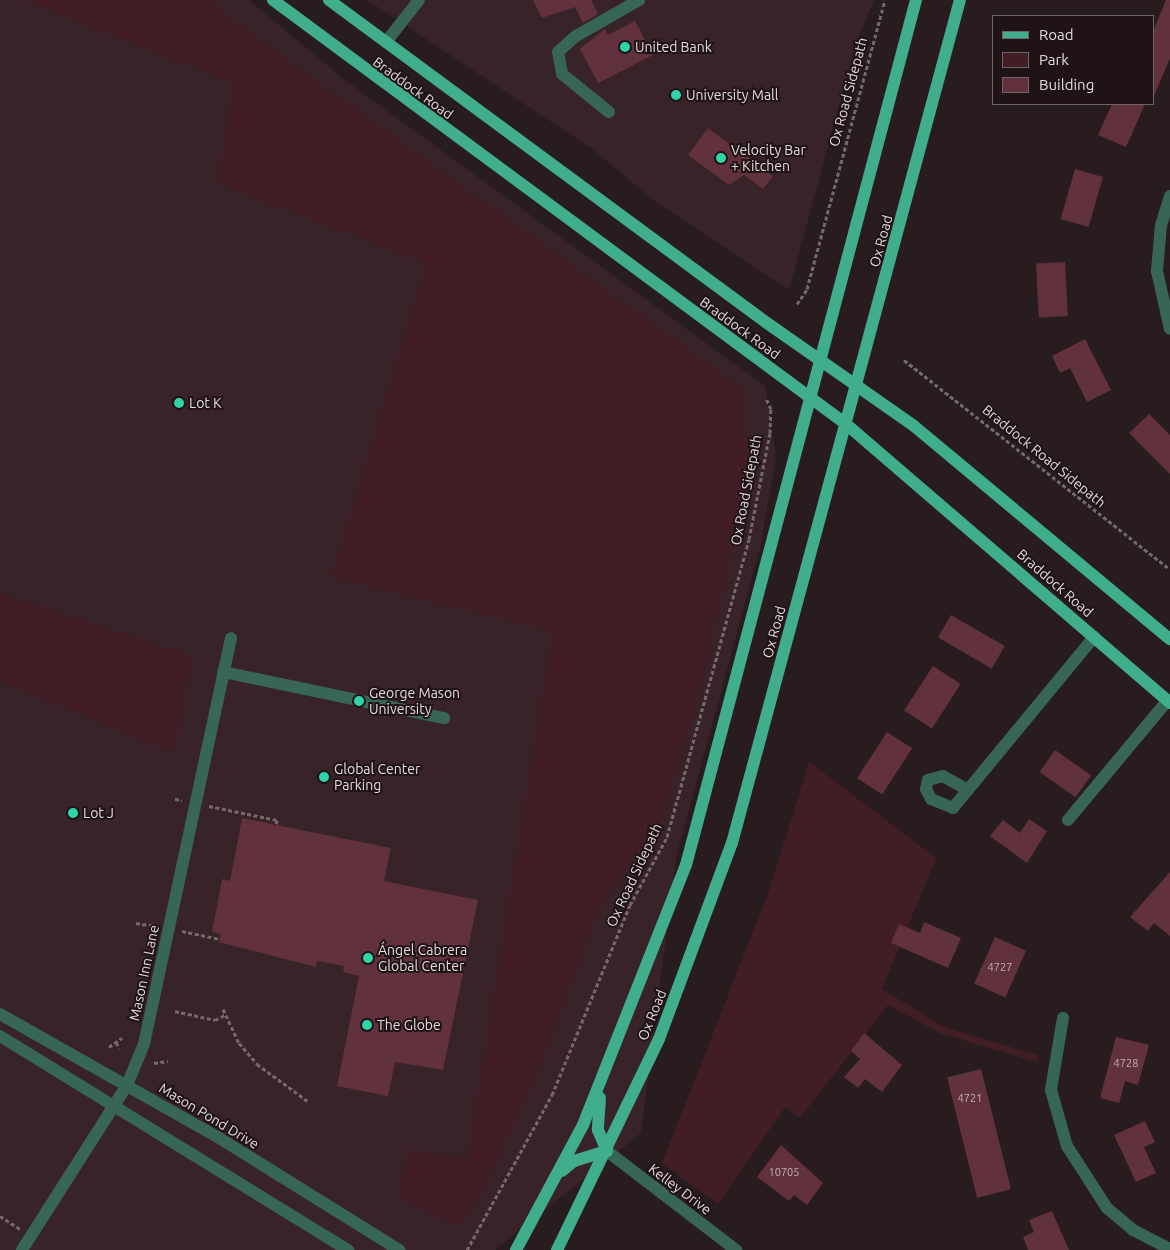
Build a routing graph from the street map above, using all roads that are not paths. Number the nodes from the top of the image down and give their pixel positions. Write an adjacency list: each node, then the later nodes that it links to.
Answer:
1 (273, 0): 13 (main road, Braddock Road)
2 (330, 0): 7 (main road, Braddock Road)
3 (419, 0): 7 (street)
4 (639, 0): 8 (street)
5 (916, 0): 11 (main road, Ox Road)
6 (960, 0): 12 (main road, Ox Road)
7 (386, 42): 11 (main road, Braddock Road)
8 (609, 112)
9 (1170, 196): 10 (street)
10 (1170, 329)
11 (820, 358): 12 (main road, Braddock Road); 13 (main road, Ox Road)
12 (856, 384): 14 (main road, Ox Road); 17 (main road, Braddock Road)
13 (808, 398): 14 (main road, Braddock Road); 26 (main road, Ox Road)
14 (846, 424): 15 (main road, Braddock Road); 29 (main road, Ox Road)
15 (1094, 637): 19 (main road, Braddock Road); 21 (street)
16 (231, 638): 18 (street, Mason Inn Lane)
17 (1170, 639)
18 (223, 672): 20 (street); 27 (street, Mason Inn Lane)
19 (1168, 702): 22 (street)
20 (444, 718)
21 (968, 790)
22 (1068, 820)
23 (0, 1014): 27 (street, Mason Pond Drive)
24 (1063, 1018): 31 (street)
25 (0, 1036): 28 (street)
26 (606, 1064): 29 (main road); 30 (main road, Ox Road)
27 (127, 1085): 28 (street, Mason Inn Lane); 34 (street, Mason Pond Drive)
28 (113, 1104): 32 (street, Mason Inn Lane); 33 (street)
29 (607, 1151): 30 (main road); 36 (main road, Ox Road); 37 (street, Kelley Drive)
30 (560, 1172): 35 (main road, Ox Road)
31 (1170, 1249)
32 (22, 1250)
33 (348, 1250)
34 (399, 1250)
35 (516, 1250)
36 (557, 1250)
37 (736, 1250)

